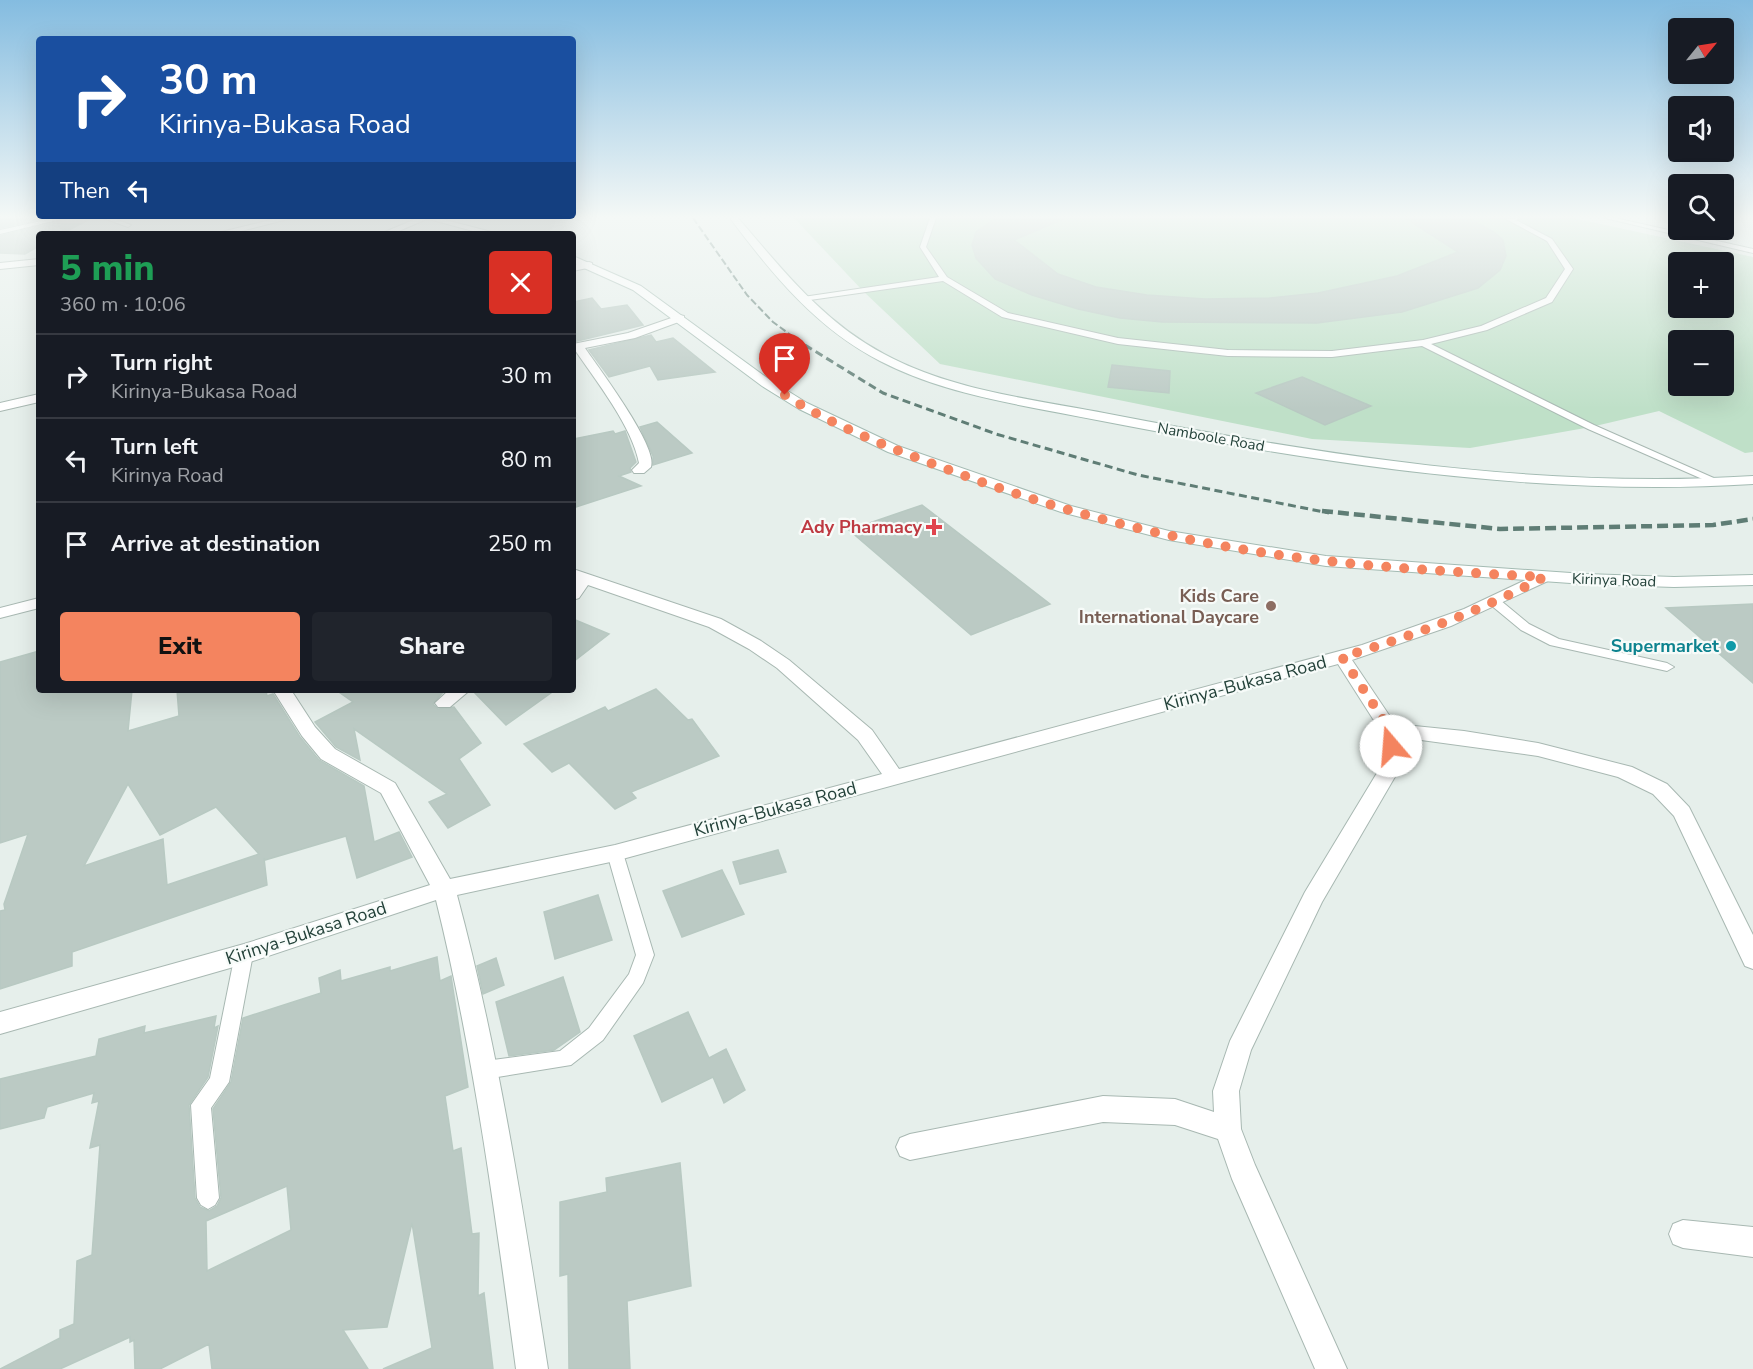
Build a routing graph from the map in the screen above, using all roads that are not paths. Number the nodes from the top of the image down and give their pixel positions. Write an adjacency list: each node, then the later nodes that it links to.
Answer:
1 (624, 282): 7 (street, Kirinya Road)
2 (788, 282): 6 (street, Namboole Road)
3 (924, 282): 6 (lane)
4 (949, 282): 8 (lane)
5 (1561, 282): 8 (lane)
6 (803, 299): 14 (street, Namboole Road)
7 (680, 318): 9 (street); 16 (street, Kirinya Road)
8 (1423, 343): 14 (lane)
9 (576, 347): 12 (street)
10 (36, 399): 11 (street)
11 (0, 407)
12 (639, 470)
13 (1753, 480): 14 (street, Namboole Road)
14 (1720, 483)
15 (579, 576): 27 (street)
16 (1544, 577): 17 (street, Kirinya Road); 18 (street, Kirinya-Bukasa Road)
17 (1753, 580)
18 (1496, 603): 21 (street, Kirinya-Bukasa Road); 22 (lane)
19 (36, 604): 20 (street)
20 (0, 613)
21 (1342, 657): 26 (street); 27 (street, Kirinya-Bukasa Road)
22 (1667, 667)
23 (284, 693): 29 (street)
24 (457, 693): 25 (street)
25 (444, 704)
26 (1389, 730): 31 (street); 34 (street)
27 (894, 777): 28 (street, Kirinya-Bukasa Road)
28 (615, 853): 29 (street, Kirinya-Bukasa Road); 33 (lane)
29 (444, 889): 30 (street, Kirinya-Bukasa Road); 33 (street)
30 (244, 954): 32 (street, Kirinya-Bukasa Road); 36 (lane)
31 (1753, 959)
32 (0, 1023)
33 (485, 1070): 39 (street)
34 (1228, 1129): 35 (street); 40 (street)
35 (910, 1147)
36 (208, 1198)
37 (1683, 1234): 38 (street)
38 (1753, 1242)
39 (532, 1369)
40 (1331, 1369)

